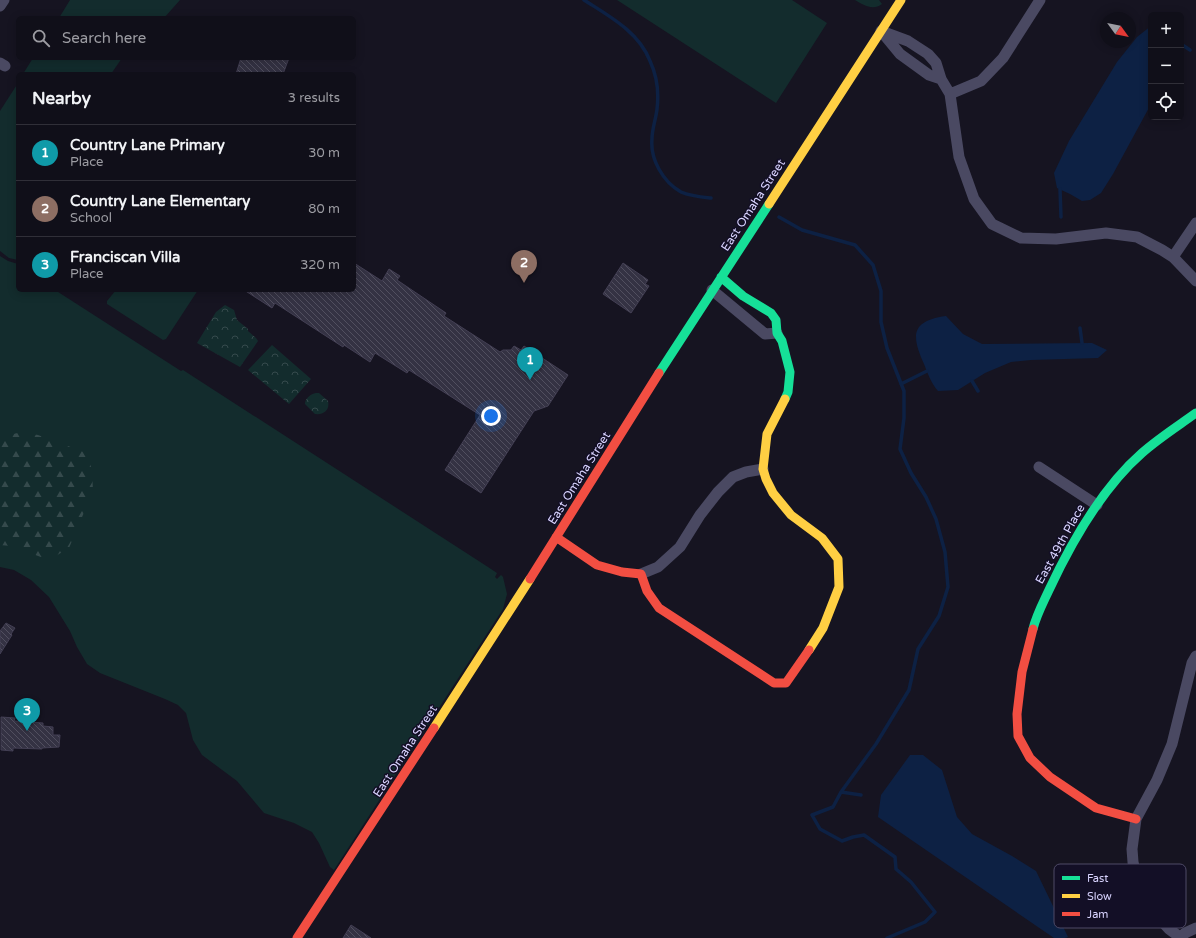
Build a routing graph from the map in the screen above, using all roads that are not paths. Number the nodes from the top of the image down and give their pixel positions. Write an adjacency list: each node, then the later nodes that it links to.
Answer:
1 (4, 0): 4 (street)
2 (901, 0): 5 (street, East Omaha Street)
3 (1040, 0): 7 (street)
4 (0, 6)
5 (881, 31): 6 (street); 6 (street); 10 (street, East Omaha Street)
6 (941, 79): 7 (street)
7 (950, 94): 9 (street)
8 (1196, 223): 9 (street)
9 (1173, 257): 11 (street)
10 (721, 277): 12 (street, East Omaha Street); 13 (street)
11 (1196, 281)
12 (712, 290): 14 (street); 20 (street, East Omaha Street)
13 (762, 308): 14 (street); 15 (street)
14 (752, 322): 15 (street)
15 (777, 333): 18 (street)
16 (1196, 413): 19 (street, East 49th Place)
17 (1039, 466): 19 (street, East 49th Place)
18 (763, 468): 21 (street); 21 (street)
19 (1097, 505): 23 (street, East 49th Place)
20 (556, 537): 21 (street); 27 (street, East Omaha Street)
21 (641, 574)
22 (1196, 656): 23 (street)
23 (1136, 819): 24 (street)
24 (1134, 864)
25 (1168, 928): 28 (street)
26 (1196, 928): 28 (street)
27 (297, 938)
28 (1181, 938)

